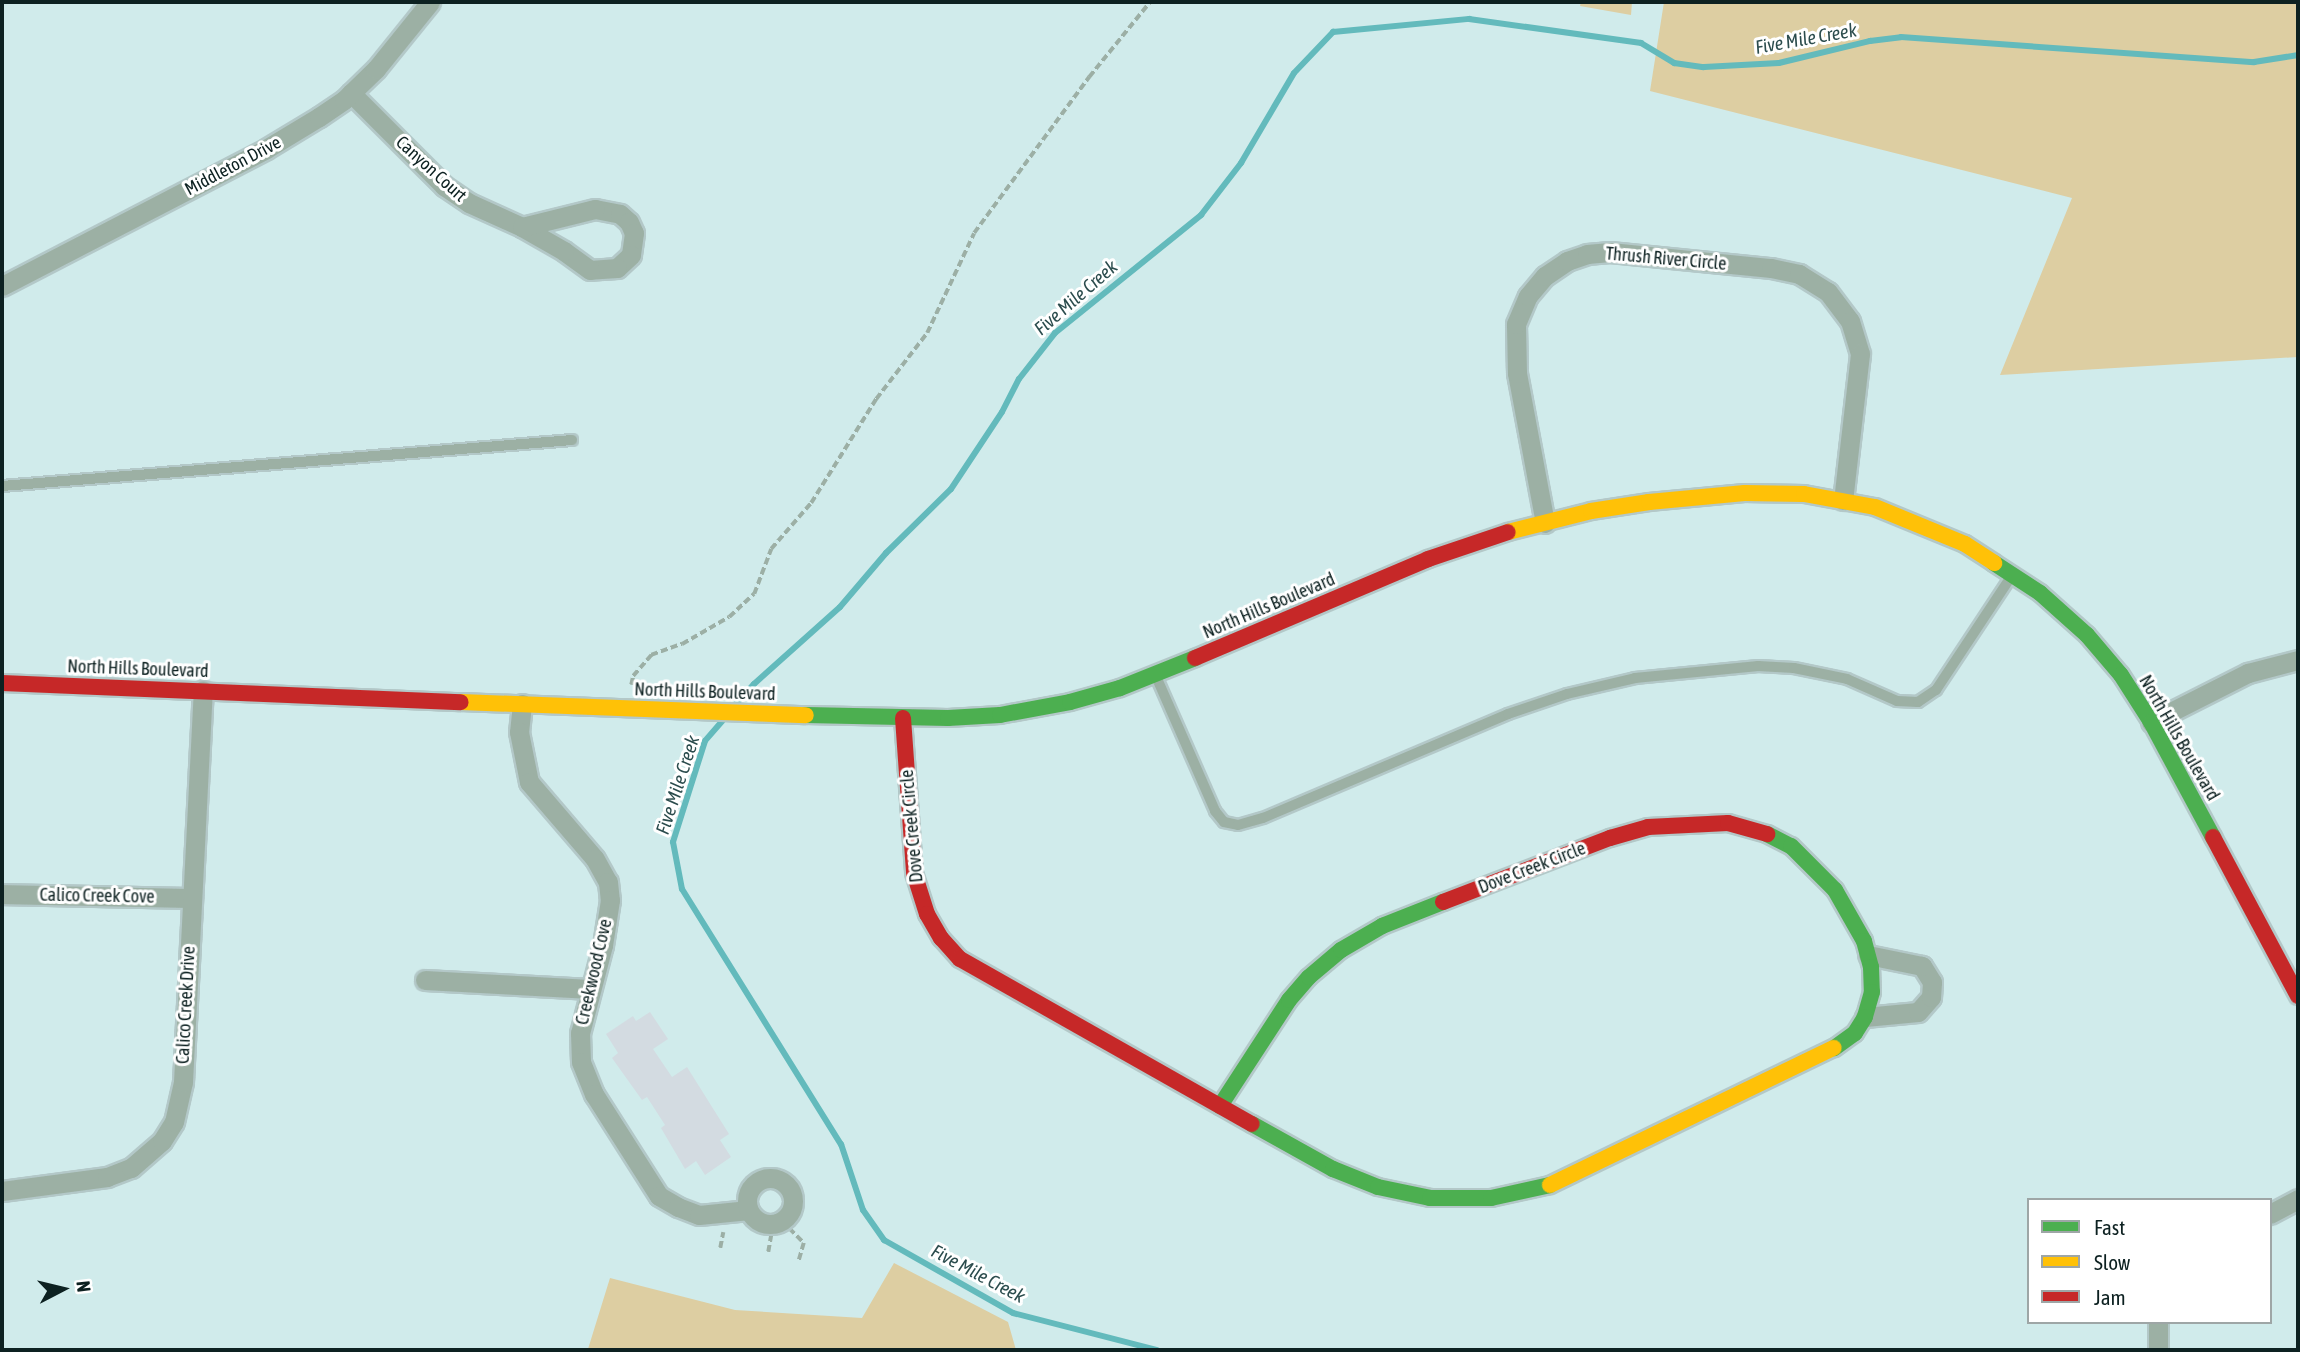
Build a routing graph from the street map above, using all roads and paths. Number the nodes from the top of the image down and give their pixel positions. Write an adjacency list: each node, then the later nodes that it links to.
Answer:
1 (430, 2): 3 (street, Middleton Drive)
2 (1150, 2): 16 (path)
3 (351, 93): 4 (street, Canyon Court); 5 (street, Middleton Drive)
4 (522, 228): 4 (street, Canyon Court)
5 (2, 286)
6 (572, 440): 7 (lane)
7 (2, 486)
8 (1843, 500): 9 (street, North Hills Boulevard); 9 (street, Thrush River Circle); 10 (street, North Hills Boulevard)
9 (1545, 523): 12 (street, North Hills Boulevard)
10 (2013, 574): 12 (lane); 18 (street, North Hills Boulevard)
11 (2298, 660): 18 (street)
12 (1155, 674): 17 (street, North Hills Boulevard)
13 (2, 683): 14 (street, North Hills Boulevard)
14 (203, 691): 15 (street, North Hills Boulevard); 20 (street, Calico Creek Drive)
15 (522, 704): 16 (street, North Hills Boulevard); 23 (street, Creekwood Cove)
16 (627, 708): 17 (street, North Hills Boulevard)
17 (903, 718): 26 (street, Dove Creek Circle)
18 (2151, 722): 24 (street, North Hills Boulevard)
19 (2, 894): 20 (street, Calico Creek Cove)
20 (192, 898): 27 (street, Calico Creek Drive)
21 (1868, 955): 25 (street, Dove Creek Circle); 25 (street); 26 (street, Dove Creek Circle)
22 (425, 981): 23 (street)
23 (590, 989): 29 (street, Creekwood Cove)
24 (2298, 996)
25 (1865, 1017): 26 (street, Dove Creek Circle)
26 (1220, 1106)
27 (2, 1191)
28 (2298, 1199): 30 (street)
29 (749, 1210): 31 (street); 31 (street)
30 (2272, 1213)
31 (777, 1222): 32 (path); 33 (path)
32 (768, 1252)
33 (799, 1261)
34 (2158, 1324): 35 (street)
35 (2158, 1350)

